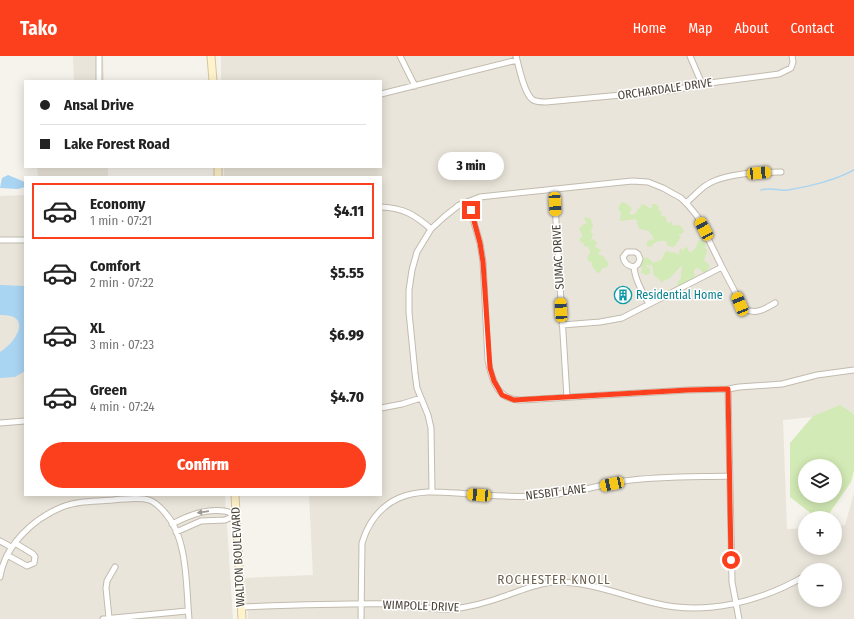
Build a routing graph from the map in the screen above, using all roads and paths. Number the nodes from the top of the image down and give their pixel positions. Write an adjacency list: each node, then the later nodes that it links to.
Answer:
1 (99, 56): 7 (street)
2 (211, 56): 8 (main road)
3 (400, 56): 10 (street)
4 (690, 56): 9 (street)
5 (792, 56): 9 (street, ORCHARDALE DRIVE)
6 (516, 58): 9 (street, ORCHARDALE DRIVE); 10 (street)
7 (99, 80)
8 (213, 80)
9 (702, 84)
10 (415, 86): 11 (street)
11 (382, 94)
12 (781, 172): 15 (street)
13 (554, 189): 14 (street); 15 (street); 24 (street, SUMAC DRIVE)
14 (468, 202): 17 (street); 27 (street)
15 (686, 203): 21 (street)
16 (382, 208): 17 (street)
17 (431, 230): 28 (street)
18 (0, 240): 19 (street)
19 (24, 240)
20 (634, 267): 23 (street)
21 (722, 268): 22 (street); 23 (street)
22 (775, 303)
23 (649, 304): 24 (street)
24 (562, 325): 27 (street, SUMAC DRIVE)
25 (854, 370): 26 (street)
26 (728, 389): 27 (street); 32 (street)
27 (567, 397)
28 (421, 398): 29 (street); 33 (street)
29 (382, 408)
30 (24, 421): 31 (street)
31 (0, 423)
32 (730, 476): 33 (street, NESBIT LANE); 43 (street)
33 (432, 491): 44 (street, NESBIT LANE)
34 (235, 496): 35 (main road, WALTON BOULEVARD)
35 (236, 515): 36 (street); 36 (street, one-way to 36); 45 (main road, WALTON BOULEVARD)
36 (174, 528): 38 (street); 46 (street)
37 (0, 541): 38 (street)
38 (13, 545): 39 (street); 39 (street)
39 (8, 555): 41 (street)
40 (115, 567): 47 (street)
41 (0, 577)
42 (798, 580): 43 (street, WIMPOLE DRIVE)
43 (735, 603): 44 (street, WIMPOLE DRIVE); 52 (street)
44 (361, 604): 45 (street, WIMPOLE DRIVE); 51 (street, NESBIT LANE)
45 (241, 607): 50 (main road, WALTON BOULEVARD)
46 (187, 611): 47 (street); 49 (street)
47 (109, 618): 48 (street)
48 (103, 619)
49 (189, 619)
50 (242, 619)
51 (361, 619)
52 (738, 619)

